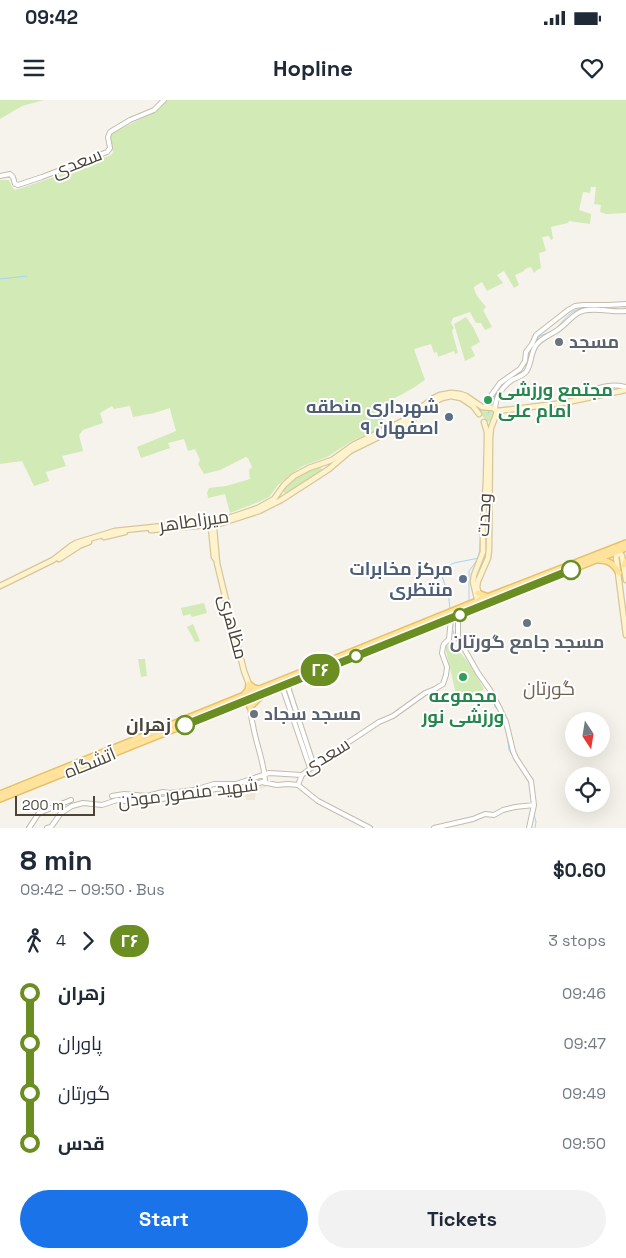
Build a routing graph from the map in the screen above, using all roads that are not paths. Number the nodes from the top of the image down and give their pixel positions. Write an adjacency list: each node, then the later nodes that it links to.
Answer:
1 (164, 100): 2 (street, سعدی)
2 (0, 176)
3 (626, 304): 5 (street)
4 (626, 311): 5 (street)
5 (502, 384): 9 (street)
6 (626, 389): 7 (main road); 7 (street)
7 (582, 400): 9 (main road)
8 (482, 407): 9 (main road); 10 (main road); 13 (main road, میرزاطاهر)
9 (496, 410): 12 (main road, وحدت)
10 (479, 414): 11 (main road, میرزاطاهر); 14 (main road, میرزاطاهر)
11 (484, 422): 12 (main road); 17 (main road, وحدت)
12 (493, 422): 18 (main road, وحدت)
13 (320, 464): 14 (main road); 15 (main road, میرزاطاهر)
14 (323, 472): 16 (main road, میرزاطاهر)
15 (280, 491): 16 (main road); 19 (main road, میرزاطاهر)
16 (288, 496): 20 (main road, میرزاطاهر)
17 (483, 516): 18 (main road); 23 (main road, وحدت)
18 (489, 517): 21 (main road, وحدت)
19 (212, 523): 20 (main road, میرزاطاهر); 22 (main road, میرزاطاهر); 24 (main road, مظاهری); 26 (main road, میرزاطاهر)
20 (224, 523): 24 (main road)
21 (489, 525): 23 (main road); 35 (main road, وحدت)
22 (206, 526): 24 (main road); 26 (main road, میرزاطاهر)
23 (483, 526): 35 (main road, وحدت)
24 (213, 533): 40 (main road, مظاهری)
25 (626, 543): 28 (main road, آتشگاه)
26 (76, 546): 33 (main road, میرزاطاهر)
27 (626, 548): 28 (main road, آتشگاه)
28 (618, 549): 29 (main road, آتشگاه); 30 (main road); 31 (main road); 35 (main road, آتشگاه)
29 (595, 560): 31 (main road); 35 (main road, آتشگاه)
30 (625, 563): 32 (main road)
31 (619, 573): 34 (main road)
32 (626, 580)
33 (0, 587)
34 (623, 587): 38 (main road)
35 (479, 600): 36 (main road, آتشگاه); 42 (main road, آتشگاه)
36 (458, 615): 37 (main road, آتشگاه); 61 (street)
37 (451, 618): 39 (main road, آتشگاه); 50 (street, سعدی)
38 (626, 634)
39 (289, 683): 41 (main road, آتشگاه); 43 (street)
40 (249, 684): 42 (main road); 44 (main road, مظاهری); 45 (main road)
41 (279, 687): 42 (main road, آتشگاه); 43 (street)
42 (262, 691): 44 (main road, آتشگاه); 47 (main road)
43 (287, 691): 50 (street); 51 (street)
44 (250, 696): 45 (main road, آتشگاه); 46 (main road, آتشگاه); 47 (street)
45 (242, 697): 48 (main road, آتشگاه)
46 (236, 704): 47 (main road); 48 (main road, آتشگاه)
47 (251, 709): 52 (street)
48 (136, 742): 49 (main road, آتشگاه)
49 (124, 747): 56 (main road, آتشگاه); 59 (main road, آتشگاه)
50 (315, 764): 51 (street, سعدی)
51 (310, 768): 53 (street, سعدی)
52 (265, 774): 53 (street, سعدی); 54 (street); 58 (street, سعدی)
53 (302, 775): 55 (street)
54 (265, 783): 55 (street, شهید منصور موذن); 58 (street, شهید منصور موذن)
55 (298, 785): 64 (street)
56 (0, 794)
57 (112, 796): 58 (street, سعدی)
58 (119, 798): 63 (street, شهید منصور موذن)
59 (0, 799)
60 (71, 800): 62 (street)
61 (534, 805): 65 (street); 66 (street)
62 (28, 828)
63 (46, 828)
64 (370, 828)
65 (434, 828)
66 (529, 828)

